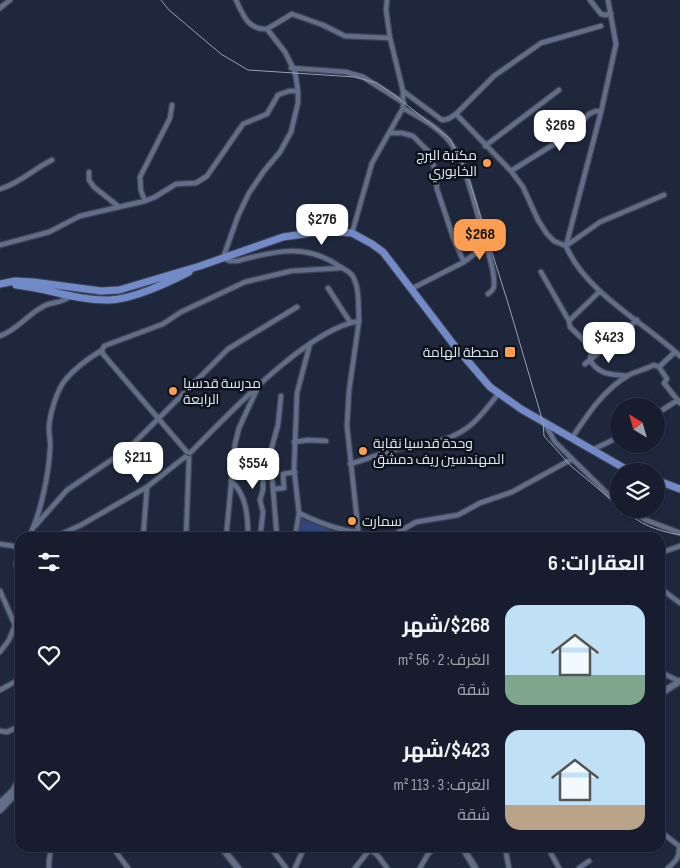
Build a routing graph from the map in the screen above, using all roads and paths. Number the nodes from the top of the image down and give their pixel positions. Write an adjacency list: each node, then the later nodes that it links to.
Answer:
1 (10, 0): 6 (street)
2 (236, 0): 9 (street)
3 (387, 0): 10 (street)
4 (590, 0): 7 (street)
5 (608, 0): 7 (street)
6 (0, 8)
7 (611, 13): 17 (street)
8 (601, 26): 18 (street)
9 (267, 29): 10 (street); 11 (street)
10 (390, 38): 14 (street)
11 (291, 68): 13 (street); 16 (street)
12 (559, 90): 20 (street)
13 (298, 91): 26 (street); 32 (street)
14 (403, 91): 16 (street); 18 (street)
15 (172, 105): 26 (street)
16 (404, 105): 19 (street); 30 (street)
17 (601, 112): 22 (street); 31 (street)
18 (456, 114): 20 (street)
19 (389, 133): 28 (street); 33 (street)
20 (485, 146): 22 (street)
21 (52, 160): 24 (street)
22 (511, 171): 31 (street)
23 (89, 172): 27 (street)
24 (0, 189)
25 (664, 195): 31 (street)
26 (145, 201): 27 (street)
27 (118, 206): 29 (street)
28 (352, 233): 32 (main road); 38 (main road)
29 (0, 245)
30 (486, 245): 33 (street); 40 (street)
31 (566, 246): 39 (street)
32 (223, 258): 34 (main road); 35 (street)
33 (464, 262): 38 (street)
34 (200, 266): 41 (main road); 41 (main road)
35 (343, 268): 44 (street); 49 (street)
36 (541, 272): 45 (street)
37 (328, 288): 46 (street)
38 (411, 289): 57 (main road)
39 (600, 291): 43 (street); 45 (street)
40 (488, 294)
41 (73, 295): 47 (street)
42 (297, 307): 61 (street)
43 (637, 320): 50 (street); 52 (street)
44 (359, 321): 46 (street); 71 (street)
45 (569, 321): 52 (street)
46 (350, 322): 48 (street)
47 (0, 336)
48 (310, 344): 56 (street); 66 (street)
49 (102, 350): 61 (street); 82 (street)
50 (675, 352): 51 (street); 54 (street)
51 (680, 356)
52 (590, 360): 53 (street); 55 (street)
53 (585, 364)
54 (658, 367): 55 (street); 59 (street)
55 (627, 376): 63 (street)
56 (258, 386): 68 (street); 74 (street)
57 (498, 394): 62 (main road); 71 (street)
58 (282, 396): 72 (street)
59 (679, 401): 60 (street)
60 (665, 409)
61 (159, 418): 68 (street); 82 (street)
62 (543, 422): 63 (main road); 69 (street)
63 (572, 438): 67 (main road)
64 (326, 441): 66 (street)
65 (610, 441): 67 (street)
66 (294, 442): 73 (street)
67 (592, 450): 70 (main road)
68 (188, 455): 76 (street); 87 (street)
69 (572, 459): 79 (street); 94 (street)
70 (617, 463)
71 (350, 464): 93 (street)
72 (267, 471): 77 (street); 90 (street)
73 (294, 472): 77 (street); 80 (street)
74 (231, 481): 88 (street); 89 (street)
75 (665, 484): 78 (main road)
76 (147, 487): 85 (street); 86 (street)
77 (273, 489): 91 (street)
78 (680, 490)
79 (610, 494)
80 (299, 512): 83 (street); 92 (street)
81 (643, 518): 95 (street)
82 (35, 526): 84 (street)
83 (347, 531): 93 (street)
84 (32, 532)
85 (66, 532)
86 (143, 532)
87 (186, 532)
88 (227, 532)
89 (248, 532)
90 (261, 532)
91 (277, 532)
92 (296, 532)
93 (358, 532)
94 (399, 532)
95 (680, 533)
96 (0, 544): 98 (street)
97 (680, 546): 99 (street)
98 (15, 548)
99 (665, 550)
100 (0, 591): 103 (street)
101 (665, 592): 102 (street)
102 (680, 603)
103 (15, 618)
104 (15, 629): 105 (street)
105 (0, 652)
106 (665, 674): 107 (street)
107 (679, 681): 110 (main road)
108 (15, 682): 109 (street)
109 (0, 690)
110 (665, 691)
111 (15, 728): 112 (street)
112 (0, 731)
113 (15, 788): 115 (main road)
114 (15, 794): 116 (main road)
115 (0, 803)
116 (0, 810)
117 (665, 835): 142 (street)
118 (50, 852): 130 (street)
119 (116, 852): 131 (street)
120 (225, 852): 132 (main road)
121 (274, 852): 133 (street)
122 (302, 852): 134 (street)
123 (368, 852): 135 (street)
124 (375, 852): 136 (street)
125 (430, 852): 137 (street)
126 (465, 852): 138 (main road)
127 (506, 852): 139 (street)
128 (550, 852): 140 (street)
129 (589, 861): 141 (street)
130 (49, 868)
131 (128, 868)
132 (238, 868)
133 (286, 868)
134 (295, 868)
135 (355, 868)
136 (387, 868)
137 (420, 868)
138 (475, 868)
139 (509, 868)
140 (559, 868)
141 (579, 868)
142 (668, 868)

